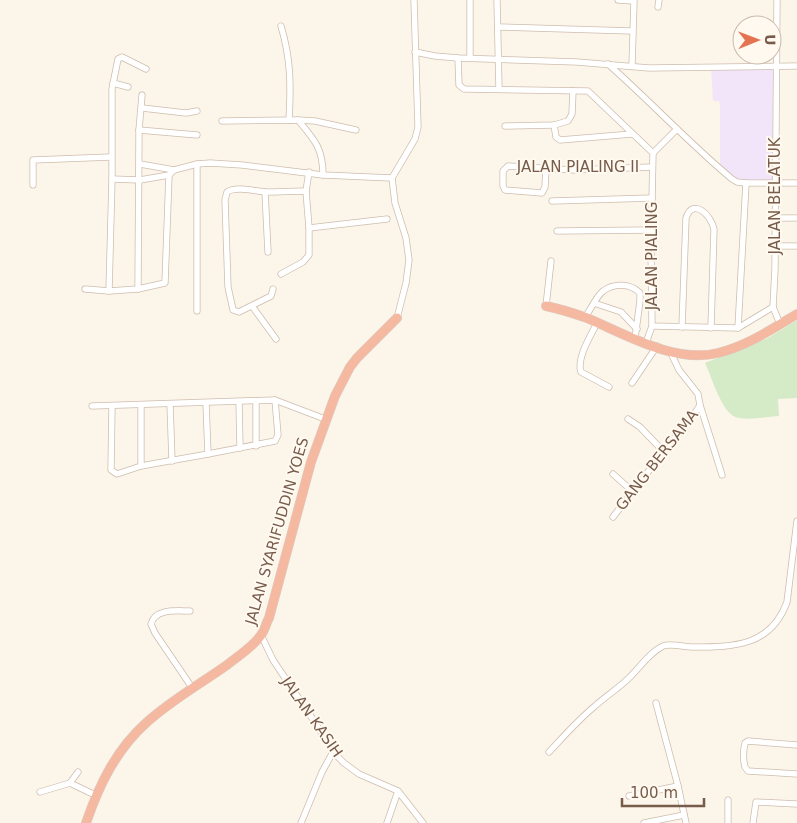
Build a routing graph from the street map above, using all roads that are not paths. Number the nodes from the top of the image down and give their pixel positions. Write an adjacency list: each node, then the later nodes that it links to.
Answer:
1 (414, 0): 12 (street)
2 (470, 0): 14 (street)
3 (497, 0): 10 (street)
4 (618, 0): 5 (street)
5 (634, 0): 11 (street)
6 (659, 0): 8 (street)
7 (777, 0): 19 (street, JALAN BELATUK)
8 (658, 7)
9 (282, 26): 28 (street)
10 (498, 27): 11 (street); 15 (street)
11 (632, 32): 17 (street)
12 (415, 52): 13 (street); 47 (street)
13 (458, 58): 14 (street); 23 (street)
14 (470, 58): 15 (street)
15 (500, 59): 16 (street); 23 (street)
16 (608, 64): 17 (street); 33 (street)
17 (632, 66): 19 (street)
18 (797, 66): 19 (street)
19 (776, 67): 52 (street, JALAN BELATUK)
20 (146, 69): 21 (street)
21 (113, 83): 22 (street); 39 (street)
22 (128, 87)
23 (499, 89): 24 (street)
24 (573, 91): 31 (street); 36 (street)
25 (142, 95): 26 (street)
26 (142, 108): 27 (street); 34 (street)
27 (197, 111)
28 (289, 120): 29 (street); 30 (street)
29 (298, 120): 35 (street); 46 (street)
30 (222, 121)
31 (554, 125): 32 (street); 36 (street)
32 (506, 126)
33 (677, 129): 38 (street); 50 (street)
34 (140, 130): 37 (street); 40 (street)
35 (356, 130)
36 (632, 134): 38 (street)
37 (197, 135)
38 (654, 153): 42 (street, JALAN PIALING)
39 (111, 157): 48 (street); 53 (street)
40 (140, 164): 44 (street); 49 (street)
41 (197, 164): 44 (street); 45 (street); 77 (street)
42 (652, 167): 43 (street, JALAN PIALING II); 56 (street, JALAN PIALING)
43 (546, 169): 43 (street, JALAN PIALING II)
44 (172, 172): 49 (street); 70 (street)
45 (309, 172): 46 (street); 54 (street)
46 (324, 175): 47 (street)
47 (392, 178): 79 (street)
48 (112, 179): 49 (street); 72 (street)
49 (140, 180): 70 (street)
50 (746, 183): 52 (street); 87 (street)
51 (797, 183): 52 (street)
52 (775, 184): 58 (street, JALAN BELATUK)
53 (33, 185)
54 (306, 191): 55 (street); 61 (street)
55 (265, 192): 66 (street); 74 (street)
56 (652, 198): 57 (street); 62 (street, JALAN PIALING)
57 (552, 202)
58 (775, 218): 59 (street); 64 (street, JALAN BELATUK)
59 (797, 218)
60 (387, 219): 61 (street)
61 (309, 228): 68 (street)
62 (651, 230): 63 (street); 83 (street, JALAN PIALING)
63 (557, 231)
64 (775, 246): 65 (street); 76 (street, JALAN BELATUK)
65 (797, 246)
66 (268, 252)
67 (551, 261): 75 (street)
68 (281, 274)
69 (85, 289): 72 (street)
70 (138, 289): 72 (street)
71 (273, 289): 74 (street)
72 (109, 291)
73 (594, 303): 80 (street); 85 (street); 85 (street)
74 (252, 306): 89 (street)
75 (546, 306): 80 (highway)
76 (773, 307): 82 (street, JALAN BELATUK); 87 (street)
77 (197, 311)
78 (797, 314): 82 (highway)
79 (397, 318): 104 (highway, JALAN SYARIFUDDIN YOES)
80 (585, 318): 81 (highway)
81 (597, 323): 88 (highway); 94 (street)
82 (780, 324): 92 (highway)
83 (652, 326): 84 (street, JALAN PIALING); 90 (street)
84 (682, 327): 86 (street, JALAN PIALING); 86 (street)
85 (637, 328): 88 (street)
86 (711, 328): 87 (street, JALAN PIALING)
87 (738, 328)
88 (635, 338): 90 (highway)
89 (276, 339)
90 (646, 343): 91 (highway)
91 (657, 346): 92 (highway); 93 (street)
92 (670, 351): 101 (street, GANG BERSAMA)
93 (632, 384)
94 (609, 387)
95 (275, 400): 97 (street); 104 (street); 106 (street)
96 (238, 402): 97 (street); 98 (street); 107 (street)
97 (256, 402): 106 (street)
98 (206, 403): 99 (street); 109 (street)
99 (170, 404): 100 (street); 110 (street)
100 (141, 405): 103 (street); 111 (street)
101 (700, 405): 108 (street, GANG BERSAMA); 113 (street)
102 (92, 406): 103 (street)
103 (112, 406): 111 (street)
104 (325, 419): 118 (highway, JALAN SYARIFUDDIN YOES)
105 (628, 419): 108 (street)
106 (256, 446): 107 (street)
107 (240, 448): 109 (street)
108 (664, 452): 114 (street, GANG BERSAMA)
109 (208, 454): 110 (street)
110 (172, 461): 111 (street)
111 (141, 466)
112 (614, 474): 114 (street)
113 (722, 475)
114 (632, 491): 115 (street, GANG BERSAMA)
115 (613, 518)
116 (797, 521): 123 (street)
117 (190, 611): 119 (street)
118 (261, 635): 119 (highway, JALAN SYARIFUDDIN YOES); 122 (street, JALAN KASIH)
119 (193, 689): 130 (highway, JALAN SYARIFUDDIN YOES)
120 (656, 703): 127 (street)
121 (797, 745): 125 (street)
122 (333, 752): 128 (street, JALAN KASIH); 136 (street)
123 (549, 752)
124 (78, 772): 126 (street)
125 (797, 774)
126 (70, 783): 129 (street); 130 (street)
127 (678, 786): 131 (street); 134 (street)
128 (398, 791): 137 (street); 138 (street, JALAN KASIH)
129 (40, 792)
130 (96, 795): 135 (highway, JALAN SYARIFUDDIN YOES)
131 (629, 796)
132 (728, 800): 141 (street)
133 (797, 804): 142 (street)
134 (684, 815): 139 (street); 140 (street)
135 (86, 823)
136 (301, 823)
137 (388, 823)
138 (422, 823)
139 (644, 823)
140 (686, 823)
141 (728, 823)
142 (753, 823)

